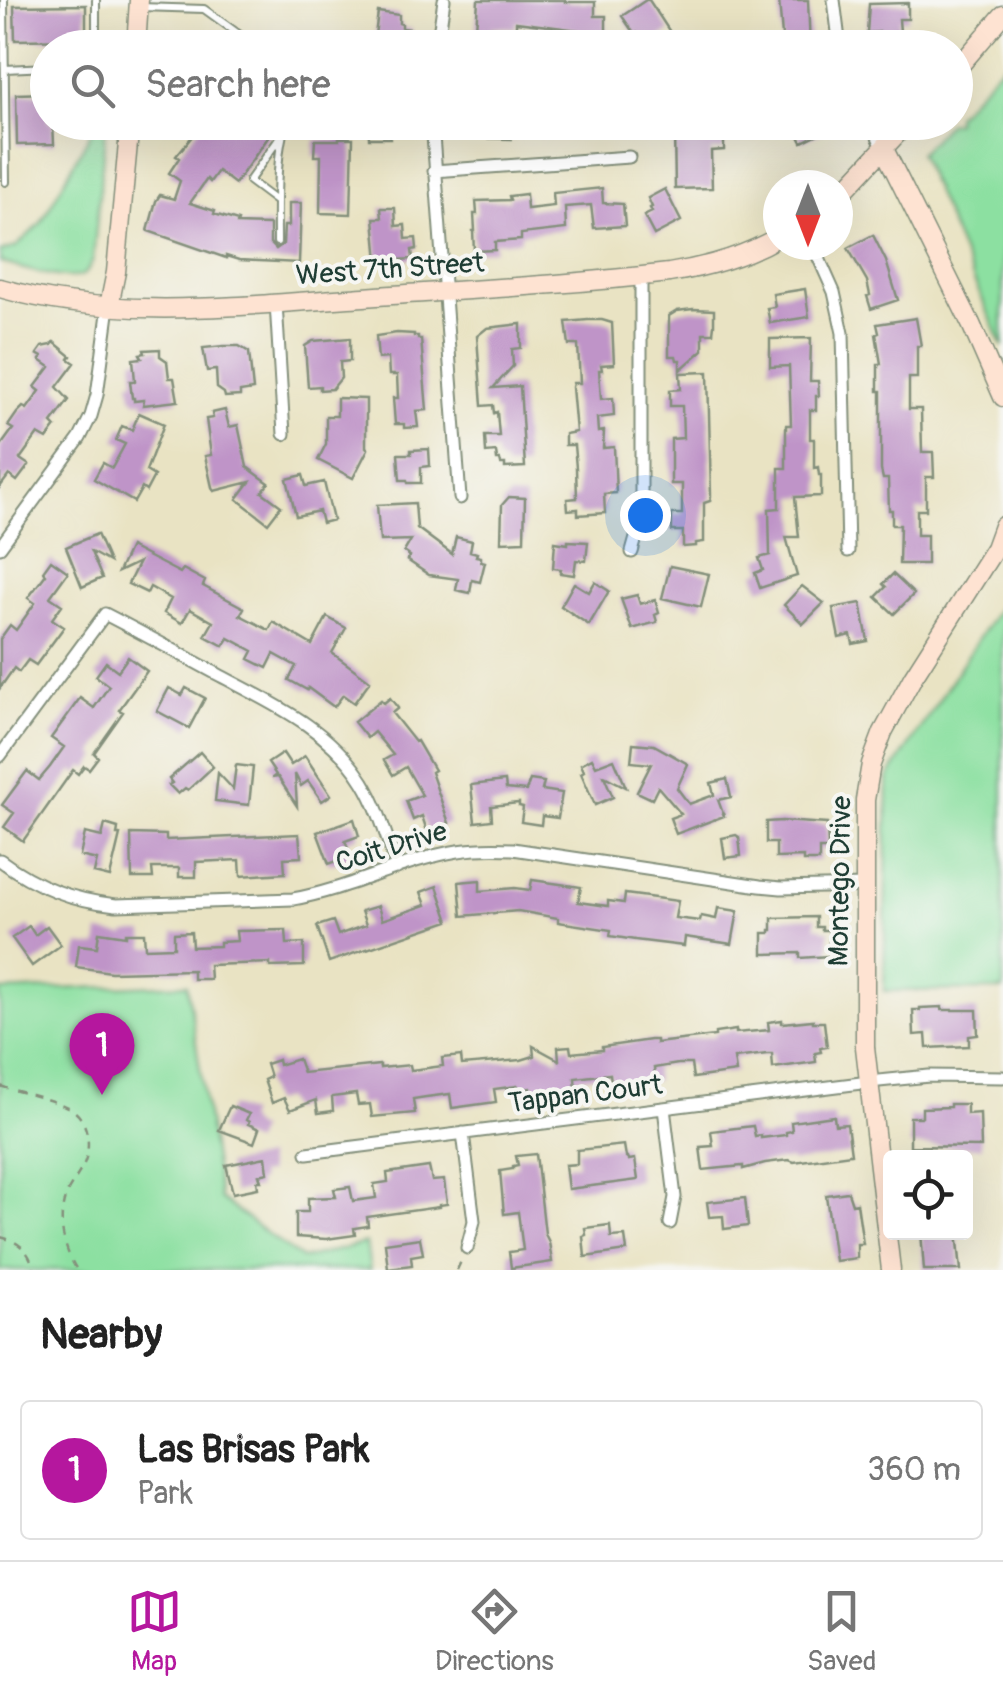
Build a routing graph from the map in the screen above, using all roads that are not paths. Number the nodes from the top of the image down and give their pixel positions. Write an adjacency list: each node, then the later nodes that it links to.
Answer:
1 (4, 0): 16 (lane)
2 (96, 0): 9 (lane)
3 (210, 0): 7 (lane)
4 (444, 0): 12 (street)
5 (834, 0): 13 (street)
6 (139, 4): 7 (lane); 10 (street)
7 (204, 9): 11 (lane)
8 (1003, 16): 14 (street)
9 (96, 30)
10 (137, 30)
11 (233, 30)
12 (440, 30)
13 (838, 30)
14 (973, 50)
15 (30, 68): 16 (lane)
16 (5, 69): 27 (lane)
17 (128, 140): 36 (street)
18 (278, 140): 28 (lane)
19 (282, 140): 28 (lane)
20 (433, 140): 25 (street)
21 (880, 140): 23 (street)
22 (892, 140): 23 (street)
23 (884, 149): 26 (street); 37 (street)
24 (629, 157): 25 (street)
25 (434, 172): 34 (street)
26 (853, 181)
27 (6, 182)
28 (277, 202): 29 (lane)
29 (277, 242)
30 (763, 245): 32 (street, West 7th Street)
31 (820, 260): 42 (street)
32 (641, 276): 34 (street, West 7th Street); 43 (street)
33 (0, 288): 36 (street, West 7th Street)
34 (446, 292): 35 (street, West 7th Street); 39 (street)
35 (276, 303): 36 (street, West 7th Street); 38 (street)
36 (109, 306): 41 (street)
37 (1003, 397)
38 (284, 434)
39 (460, 498)
40 (1003, 526): 47 (street, Montego Drive)
41 (0, 548)
42 (848, 551)
43 (632, 552)
44 (0, 756): 46 (street)
45 (0, 860): 46 (street, Coit Drive)
46 (397, 868): 47 (street, Coit Drive)
47 (865, 886): 49 (street, Montego Drive)
48 (1003, 1077): 49 (street, Tappan Court)
49 (869, 1082): 50 (street, Tappan Court); 55 (street, Montego Drive)
50 (664, 1108): 51 (street, Tappan Court); 53 (street)
51 (463, 1133): 52 (street, Tappan Court); 54 (street)
52 (307, 1153)
53 (670, 1223)
54 (466, 1248)
55 (891, 1270)

